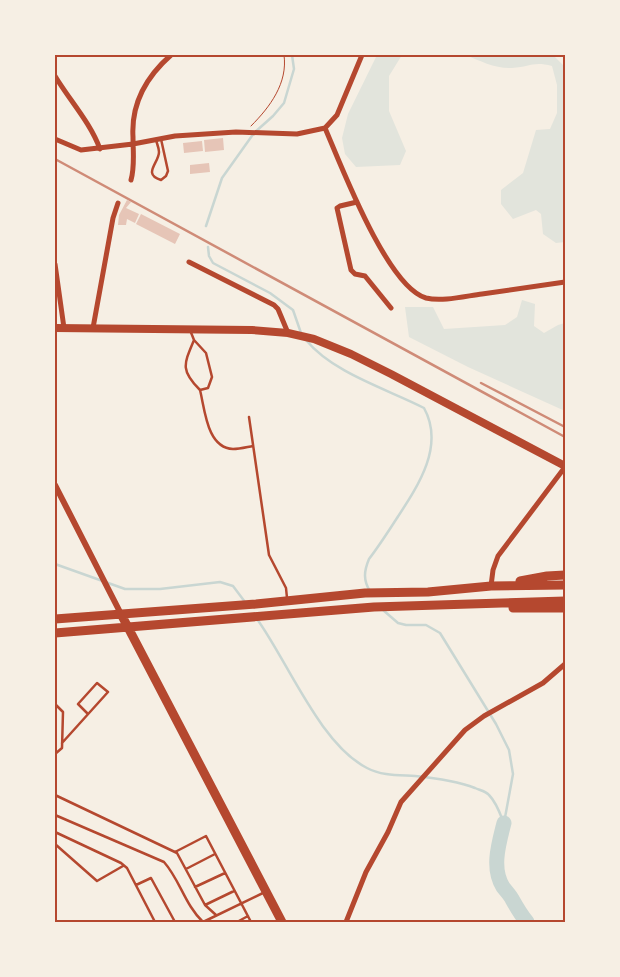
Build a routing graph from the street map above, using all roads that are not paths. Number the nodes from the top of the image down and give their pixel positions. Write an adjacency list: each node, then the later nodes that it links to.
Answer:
1 (171, 55): 7 (street)
2 (362, 55): 4 (street)
3 (55, 76): 8 (street)
4 (325, 128): 6 (street); 10 (street)
5 (55, 139): 8 (street)
6 (159, 139): 6 (lane); 7 (street)
7 (133, 144): 8 (street); 9 (street)
8 (100, 149)
9 (130, 180)
10 (357, 202): 14 (street); 15 (street)
11 (118, 203): 18 (street)
12 (189, 262): 20 (street)
13 (55, 264): 17 (street)
14 (565, 282)
15 (390, 308)
16 (55, 328): 17 (main road)
17 (64, 328): 18 (main road)
18 (93, 328): 19 (main road)
19 (190, 329): 20 (main road); 21 (lane)
20 (291, 334): 25 (main road)
21 (194, 340): 22 (lane); 22 (lane)
22 (200, 390): 24 (lane)
23 (250, 417): 24 (lane)
24 (254, 446): 30 (lane)
25 (565, 466): 29 (street)
26 (55, 485): 34 (street)
27 (565, 576): 29 (highway)
28 (565, 585): 29 (highway)
29 (491, 586): 30 (highway)
30 (287, 601): 34 (highway); 35 (lane)
31 (565, 602): 32 (highway)
32 (448, 604): 33 (highway); 35 (highway)
33 (565, 608)
34 (121, 614): 36 (highway); 37 (highway)
35 (288, 615): 37 (highway)
36 (55, 619)
37 (130, 628): 38 (highway); 56 (highway)
38 (55, 634)
39 (565, 664): 66 (street)
40 (55, 704): 42 (lane)
41 (88, 714): 41 (lane); 42 (lane)
42 (62, 743): 43 (lane)
43 (55, 754)
44 (55, 795): 48 (lane)
45 (55, 815): 59 (lane)
46 (55, 832): 50 (lane)
47 (55, 844): 50 (lane)
48 (175, 852): 49 (lane); 51 (lane)
49 (216, 854): 51 (lane); 52 (lane)
50 (124, 865): 53 (lane)
51 (186, 869): 54 (lane)
52 (225, 873): 54 (lane); 55 (lane)
53 (136, 885): 61 (lane); 62 (lane)
54 (195, 887): 58 (lane)
55 (234, 891): 57 (lane); 58 (lane)
56 (266, 891): 57 (lane); 65 (highway)
57 (241, 903): 59 (lane); 60 (lane)
58 (205, 905): 59 (lane)
59 (216, 915)
60 (248, 916): 63 (lane); 64 (lane)
61 (154, 922)
62 (175, 922)
63 (238, 922)
64 (251, 922)
65 (282, 922)
66 (346, 922)

